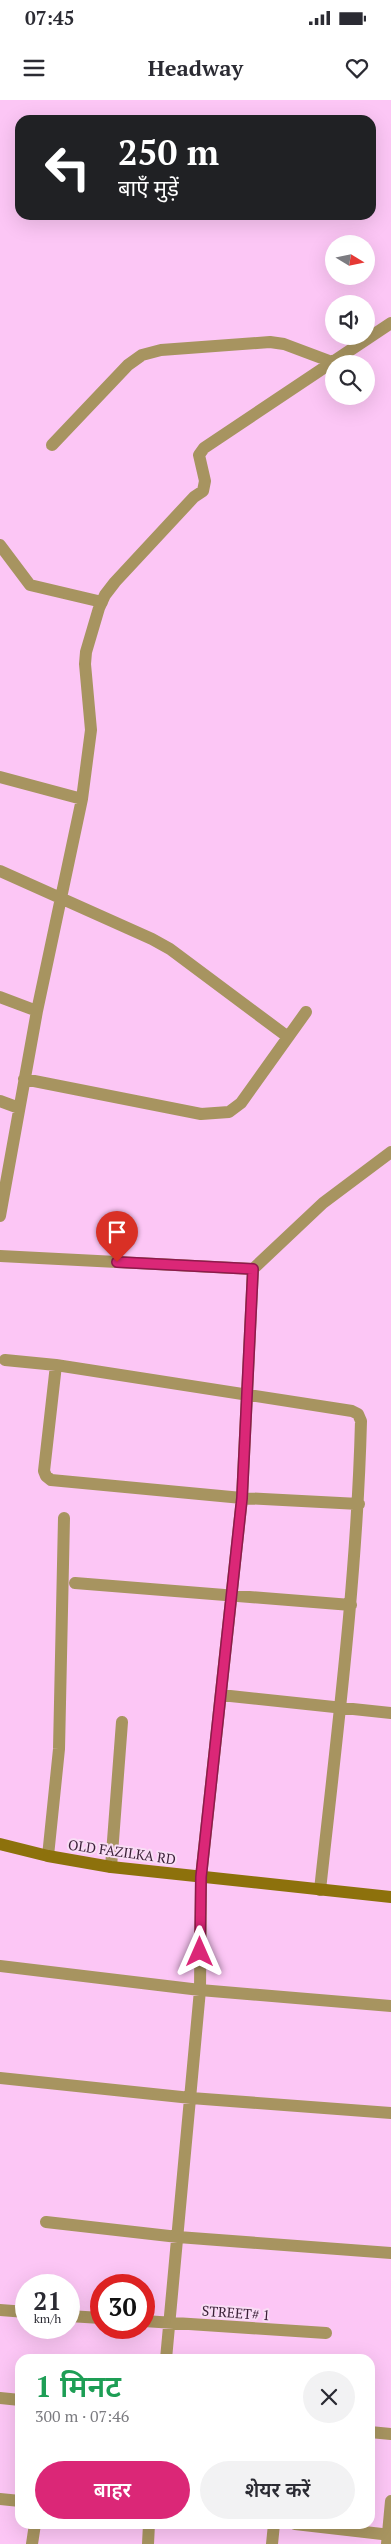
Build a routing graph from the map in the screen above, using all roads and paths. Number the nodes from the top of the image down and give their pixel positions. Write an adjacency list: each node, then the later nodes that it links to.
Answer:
1 (391, 324): 2 (street)
2 (343, 355)
3 (325, 359): 5 (street)
4 (325, 367): 7 (street)
5 (52, 445)
6 (0, 545): 7 (street)
7 (102, 602): 9 (street)
8 (0, 777): 9 (street)
9 (82, 799): 11 (street)
10 (0, 872): 11 (street)
11 (62, 900): 13 (street); 15 (street)
12 (0, 997): 13 (street)
13 (37, 1011): 16 (street)
14 (306, 1012): 15 (street)
15 (288, 1037): 16 (street)
16 (24, 1079): 18 (street)
17 (0, 1101): 18 (street)
18 (19, 1108): 20 (street)
19 (391, 1152): 22 (street)
20 (0, 1216)
21 (0, 1256): 22 (street)
22 (253, 1269): 25 (street)
23 (5, 1360): 24 (street)
24 (56, 1365): 25 (street); 26 (street)
25 (246, 1394): 26 (street); 27 (street)
26 (242, 1498): 27 (street); 30 (street)
27 (359, 1504): 31 (street)
28 (64, 1518): 37 (street)
29 (76, 1583): 30 (street)
30 (232, 1595): 31 (street); 32 (street)
31 (351, 1605): 33 (street)
32 (221, 1695): 33 (street); 39 (street)
33 (339, 1709): 34 (street); 40 (street)
34 (391, 1713)
35 (122, 1722): 38 (street)
36 (0, 1844): 37 (main road, OLD FAZILKA RD)
37 (48, 1856): 38 (main road, OLD FAZILKA RD)
38 (111, 1867): 39 (main road, OLD FAZILKA RD)
39 (201, 1877): 40 (main road, OLD FAZILKA RD); 43 (street)
40 (320, 1890): 41 (main road, OLD FAZILKA RD)
41 (391, 1898)
42 (0, 1966): 43 (street)
43 (200, 1990): 44 (street); 46 (street)
44 (391, 2006)
45 (0, 2078): 46 (street)
46 (191, 2098): 47 (street); 49 (street)
47 (391, 2113)
48 (46, 2222): 49 (street)
49 (178, 2237): 50 (street); 54 (street)
50 (391, 2253)
51 (0, 2310): 52 (street)
52 (15, 2311)
53 (155, 2323): 54 (street, STREET# 1)
54 (169, 2324): 55 (street, STREET# 1); 56 (street)
55 (326, 2333)
56 (166, 2354)
57 (0, 2398): 58 (street)
58 (15, 2400)
59 (375, 2432): 60 (street)
60 (391, 2434)
61 (0, 2499): 62 (street)
62 (15, 2500)
63 (391, 2501): 68 (street)
64 (34, 2529): 69 (street)
65 (149, 2529): 70 (street)
66 (274, 2529): 71 (street)
67 (328, 2529): 68 (street)
68 (388, 2538)
69 (32, 2544)
70 (148, 2544)
71 (272, 2544)

